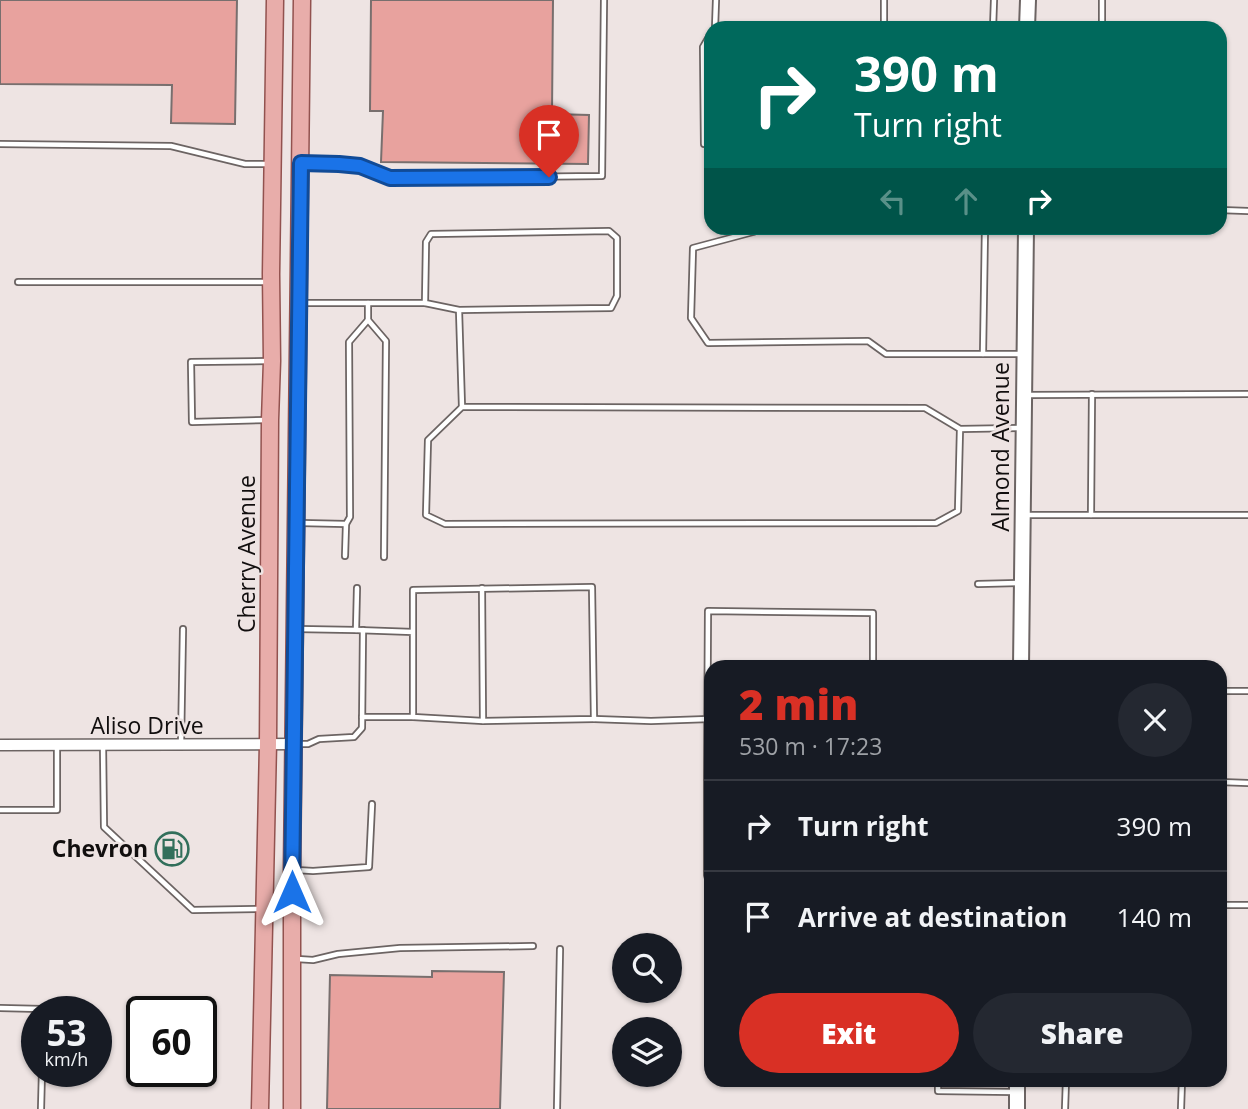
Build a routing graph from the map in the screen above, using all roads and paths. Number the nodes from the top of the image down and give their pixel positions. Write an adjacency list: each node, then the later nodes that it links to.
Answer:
1 (275, 0): 18 (main road, Cherry Avenue)
2 (303, 0): 17 (main road)
3 (604, 0): 17 (lane)
4 (716, 0): 9 (lane)
5 (884, 0): 10 (lane)
6 (994, 0): 11 (lane)
7 (1028, 0): 12 (street)
8 (1102, 0): 13 (lane)
9 (715, 21)
10 (884, 21)
11 (993, 21)
12 (1027, 21)
13 (1102, 21)
14 (704, 45): 16 (lane)
15 (0, 144): 18 (lane)
16 (704, 144)
17 (301, 163): 26 (main road)
18 (272, 164): 24 (main road, Cherry Avenue)
19 (1227, 210): 20 (lane)
20 (1248, 211)
21 (742, 235): 32 (lane)
22 (985, 235): 32 (lane)
23 (1026, 235): 31 (street, Almond Avenue)
24 (271, 281): 25 (lane); 33 (main road, Cherry Avenue)
25 (18, 282)
26 (299, 303): 27 (lane); 44 (main road)
27 (368, 303): 28 (lane); 30 (lane)
28 (425, 303): 29 (lane); 29 (lane)
29 (459, 310): 37 (lane)
30 (368, 320): 45 (lane); 47 (lane)
31 (1024, 354): 32 (lane); 36 (street, Almond Avenue)
32 (983, 355)
33 (272, 361): 38 (main road, Cherry Avenue); 38 (lane)
34 (1092, 394): 35 (lane); 36 (lane); 42 (lane)
35 (1248, 394)
36 (1024, 395): 39 (street, Almond Avenue)
37 (462, 407): 40 (lane); 40 (lane)
38 (270, 420): 67 (main road, Cherry Avenue)
39 (1024, 428): 40 (lane); 41 (street, Almond Avenue)
40 (960, 429)
41 (1023, 515): 42 (lane); 48 (street, Almond Avenue)
42 (1091, 515): 43 (lane)
43 (1248, 515)
44 (296, 523): 45 (lane); 53 (main road)
45 (345, 524): 46 (lane)
46 (345, 556)
47 (384, 557)
48 (1023, 583): 49 (lane); 59 (street, Almond Avenue)
49 (978, 584)
50 (357, 588): 54 (lane)
51 (482, 588): 56 (lane); 64 (lane); 66 (lane)
52 (183, 629): 72 (lane)
53 (296, 629): 54 (lane); 68 (main road)
54 (356, 630): 55 (lane)
55 (363, 630): 56 (lane); 62 (lane)
56 (413, 632): 63 (lane)
57 (708, 660): 58 (lane)
58 (873, 660)
59 (1021, 660)
60 (1227, 691): 61 (lane)
61 (1248, 691)
62 (362, 717): 63 (lane); 68 (lane)
63 (413, 717): 66 (lane)
64 (594, 719): 65 (lane); 66 (lane)
65 (704, 719)
66 (483, 721)
67 (268, 744): 68 (street, Aliso Drive); 72 (street, Aliso Drive); 80 (main road, Cherry Avenue)
68 (301, 744): 77 (main road)
69 (0, 745): 70 (street, Aliso Drive)
70 (57, 745): 71 (street, Aliso Drive); 76 (lane)
71 (103, 745): 72 (street, Aliso Drive); 80 (lane)
72 (181, 745)
73 (1227, 782): 74 (lane)
74 (1248, 783)
75 (372, 804): 77 (lane)
76 (0, 810)
77 (292, 870): 83 (main road)
78 (1227, 905): 79 (lane)
79 (1248, 905)
80 (265, 909): 93 (main road, Cherry Avenue)
81 (533, 946): 83 (lane)
82 (560, 949): 95 (lane)
83 (293, 959): 94 (main road)
84 (0, 1008): 85 (lane)
85 (21, 1008)
86 (41, 1087): 92 (lane)
87 (938, 1087): 88 (lane)
88 (1001, 1087)
89 (1017, 1087): 96 (street)
90 (1066, 1087): 97 (lane)
91 (1182, 1087): 98 (lane)
92 (41, 1109)
93 (260, 1109)
94 (292, 1109)
95 (558, 1109)
96 (1017, 1109)
97 (1065, 1109)
98 (1181, 1109)

